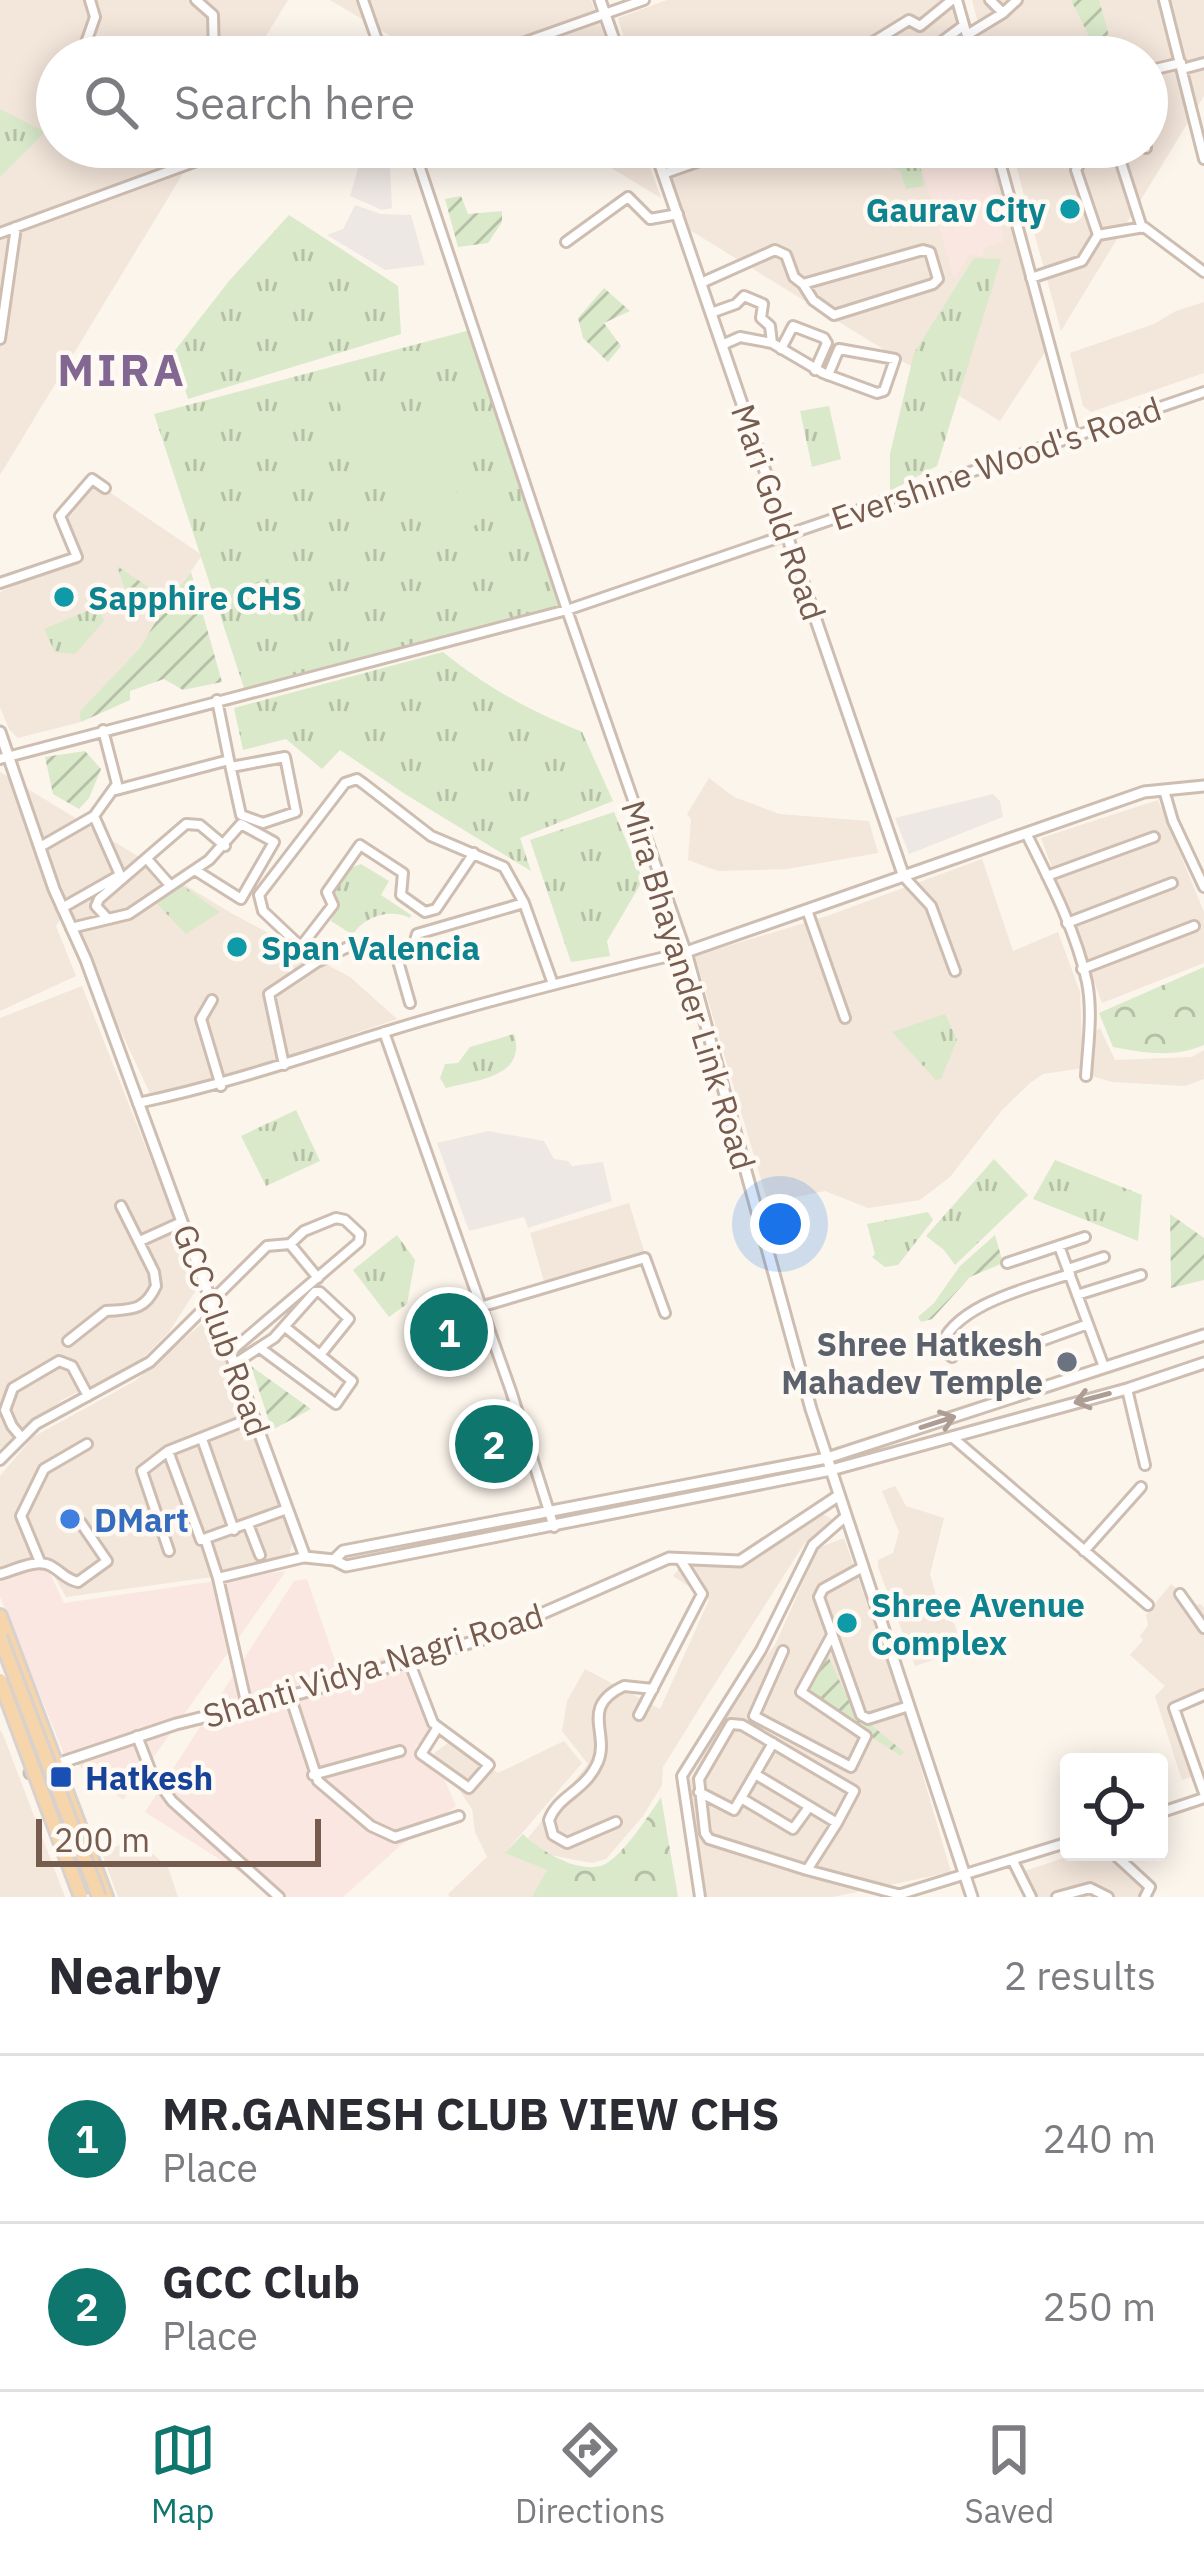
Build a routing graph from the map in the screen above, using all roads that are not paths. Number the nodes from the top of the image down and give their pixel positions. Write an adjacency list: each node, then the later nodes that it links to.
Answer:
1 (90, 0): 13 (street)
2 (196, 0): 14 (street)
3 (363, 0): 15 (street)
4 (600, 0): 11 (street)
5 (644, 0): 11 (street)
6 (954, 0): 12 (street); 18 (street)
7 (990, 0): 10 (street)
8 (1017, 0): 10 (street)
9 (1164, 0): 22 (street)
10 (1003, 13): 12 (street)
11 (604, 14): 16 (street); 17 (street)
12 (965, 30): 19 (street); 20 (street)
13 (88, 36)
14 (214, 36)
15 (376, 36)
16 (542, 36)
17 (612, 36)
18 (882, 36)
19 (955, 36)
20 (967, 36)
21 (1204, 63): 22 (street)
22 (1181, 66): 23 (street); 24 (street)
23 (1168, 68)
24 (1204, 158)
25 (177, 168): 33 (street)
26 (420, 168): 53 (street, Mira Bhayander Link Road)
27 (666, 168): 31 (street)
28 (1002, 168): 39 (street)
29 (1077, 168): 36 (street)
30 (1123, 168): 34 (street)
31 (662, 169): 32 (street, Mari Gold Road)
32 (678, 214): 37 (street); 40 (street, Mari Gold Road)
33 (16, 227): 35 (street); 43 (street)
34 (1142, 228): 36 (street); 38 (street)
35 (0, 232)
36 (1098, 235): 39 (street)
37 (566, 242)
38 (1204, 272)
39 (1031, 278): 49 (street)
40 (701, 283): 41 (street); 42 (street, Mari Gold Road)
41 (803, 284): 41 (street)
42 (711, 313): 44 (street, Mari Gold Road); 45 (street)
43 (0, 339)
44 (722, 345): 45 (street); 51 (street, Mari Gold Road)
45 (777, 346): 46 (street); 46 (street)
46 (815, 370): 47 (street)
47 (828, 375): 47 (street)
48 (1204, 392): 49 (street, Evershine Wood's Road)
49 (1074, 436): 51 (street, Evershine Wood's Road)
50 (105, 488): 52 (street)
51 (787, 535): 53 (street, Evershine Wood's Road); 71 (street, Mari Gold Road)
52 (0, 583)
53 (567, 610): 54 (street, Evershine Wood's Road); 84 (street, Mira Bhayander Link Road)
54 (217, 700): 55 (street, Evershine Wood's Road); 58 (street)
55 (104, 730): 57 (street, Evershine Wood's Road); 60 (street)
56 (0, 733): 57 (street, GCC Club Road)
57 (4, 757): 66 (street, GCC Club Road)
58 (230, 764): 58 (street); 60 (street)
59 (1204, 786): 61 (street)
60 (116, 790): 62 (street)
61 (1164, 790): 63 (street); 74 (street)
62 (94, 816): 66 (street); 76 (street)
63 (1027, 835): 70 (street); 71 (street)
64 (1154, 837): 70 (street)
65 (225, 846): 68 (street); 69 (street); 69 (street)
66 (40, 847): 76 (street, GCC Club Road)
67 (474, 853): 75 (street); 82 (street); 82 (street)
68 (147, 859): 73 (street); 78 (street)
69 (195, 870): 73 (street)
70 (1047, 876): 79 (street)
71 (904, 877): 77 (street); 87 (street)
72 (1172, 883): 79 (street)
73 (169, 884): 78 (street)
74 (1204, 887)
75 (524, 903): 88 (street); 90 (street)
76 (62, 908): 81 (street, GCC Club Road)
77 (807, 910): 84 (street); 91 (street)
78 (108, 919): 81 (street)
79 (1066, 923): 86 (street)
80 (1194, 926): 86 (street)
81 (71, 928): 96 (street, GCC Club Road)
82 (302, 945): 85 (street)
83 (348, 947): 85 (street)
84 (686, 952): 88 (street); 132 (street, Mira Bhayander Link Road)
85 (317, 962): 93 (street)
86 (1082, 969): 94 (street)
87 (956, 971)
88 (553, 984): 92 (street)
89 (212, 1000): 95 (street)
90 (410, 1003)
91 (845, 1018)
92 (384, 1032): 93 (street); 110 (street)
93 (284, 1066): 95 (street)
94 (1087, 1076)
95 (221, 1086): 96 (street)
96 (138, 1103): 98 (street, GCC Club Road)
97 (121, 1206): 100 (street)
98 (182, 1222): 100 (street); 109 (street, GCC Club Road)
99 (1085, 1237): 102 (street)
100 (139, 1241): 115 (street)
101 (290, 1244): 107 (street); 107 (street); 109 (street)
102 (1059, 1246): 104 (street); 105 (street)
103 (1104, 1257): 105 (street)
104 (1007, 1263)
105 (1069, 1271): 108 (street); 120 (street)
106 (1141, 1275): 108 (street)
107 (318, 1278): 118 (street)
108 (1077, 1295): 112 (street)
109 (210, 1299): 118 (street, GCC Club Road); 125 (street)
110 (480, 1307): 111 (street); 143 (street)
111 (665, 1313)
112 (1088, 1324): 117 (street); 123 (street)
113 (285, 1327): 116 (street); 119 (street); 119 (street)
114 (1204, 1334): 123 (street)
115 (68, 1341)
116 (260, 1348): 119 (street); 122 (street)
117 (1016, 1350)
118 (230, 1352): 122 (street, GCC Club Road)
119 (320, 1354)
120 (952, 1358)
121 (1204, 1363): 124 (street)
122 (234, 1364): 126 (street, GCC Club Road)
123 (1104, 1367): 132 (street, one-way to 123)
124 (1127, 1389): 127 (street, one-way to 127); 134 (street)
125 (89, 1396): 128 (street); 128 (street)
126 (254, 1418): 129 (street); 142 (street, GCC Club Road)
127 (952, 1437): 136 (street); 151 (street)
128 (22, 1438): 133 (street)
129 (202, 1439): 131 (street); 148 (street)
130 (87, 1444): 156 (street)
131 (168, 1451): 149 (street); 150 (street)
132 (826, 1458): 135 (street); 136 (street, Mira Bhayander Link Road)
133 (0, 1460)
134 (1145, 1465)
135 (768, 1470): 137 (street); 138 (street)
136 (831, 1470): 138 (street); 141 (street, Mira Bhayander Link Road)
137 (712, 1481): 140 (street); 143 (street)
138 (771, 1483): 140 (street)
139 (1141, 1487): 151 (street)
140 (716, 1494): 147 (street)
141 (838, 1496): 144 (street, Mira Bhayander Link Road); 155 (street, Shanti Vidya Nagri Road)
142 (287, 1509): 146 (street); 154 (street, GCC Club Road)
143 (550, 1514): 147 (street); 153 (street)
144 (845, 1516): 157 (street, Mira Bhayander Link Road); 201 (street)
145 (81, 1523): 156 (street)
146 (248, 1524): 148 (street); 152 (street)
147 (554, 1527): 153 (street)
148 (234, 1530): 149 (street)
149 (206, 1540): 159 (street)
150 (169, 1551)
151 (1084, 1551): 161 (street)
152 (260, 1555)
153 (339, 1556): 154 (street)
154 (305, 1557): 159 (street)
155 (680, 1558): 167 (street, Shanti Vidya Nagri Road); 169 (street)
156 (40, 1562): 158 (street)
157 (863, 1567): 164 (street); 174 (street, Mira Bhayander Link Road)
158 (0, 1574)
159 (218, 1578): 173 (street)
160 (1180, 1594): 163 (street)
161 (1148, 1605)
162 (0, 1616): 180 (main road)
163 (1204, 1628)
164 (832, 1635): 166 (street); 174 (street)
165 (0, 1637): 199 (main road, bridge)
166 (783, 1651)
167 (410, 1661): 172 (street, Shanti Vidya Nagri Road); 176 (street)
168 (0, 1680): 198 (main road, bridge)
169 (652, 1689): 175 (street); 190 (street)
170 (0, 1694): 181 (main road)
171 (1204, 1695): 185 (street)
172 (290, 1696): 173 (street, Shanti Vidya Nagri Road); 183 (street)
173 (247, 1706): 177 (street, Shanti Vidya Nagri Road)
174 (909, 1706): 196 (street, Mira Bhayander Link Road)
175 (639, 1715)
176 (438, 1727): 176 (street)
177 (137, 1736): 180 (street, Shanti Vidya Nagri Road); 200 (street)
178 (772, 1743): 182 (street); 184 (street); 191 (street)
179 (400, 1751): 183 (street)
180 (57, 1763): 181 (street, Shanti Vidya Nagri Road); 199 (main road)
181 (30, 1773): 198 (main road)
182 (755, 1774): 186 (street); 187 (street)
183 (313, 1775): 189 (street)
184 (699, 1792): 186 (street); 195 (street)
185 (1204, 1796): 188 (street)
186 (740, 1798): 187 (street)
187 (809, 1806): 191 (street)
188 (1168, 1810)
189 (459, 1816)
190 (616, 1822)
191 (837, 1823): 195 (street)
192 (1060, 1845): 193 (street)
193 (1013, 1861): 196 (street); 204 (street)
194 (1123, 1861): 207 (street)
195 (807, 1870): 197 (street)
196 (965, 1877): 197 (street); 203 (street, Mira Bhayander Link Road)
197 (901, 1894): 202 (street)
198 (78, 1897)
199 (102, 1897)
200 (279, 1897)
201 (700, 1897)
202 (890, 1897)
203 (972, 1897)
204 (1031, 1897)
205 (1057, 1897): 206 (street)
206 (1108, 1897)
207 (1145, 1897)

